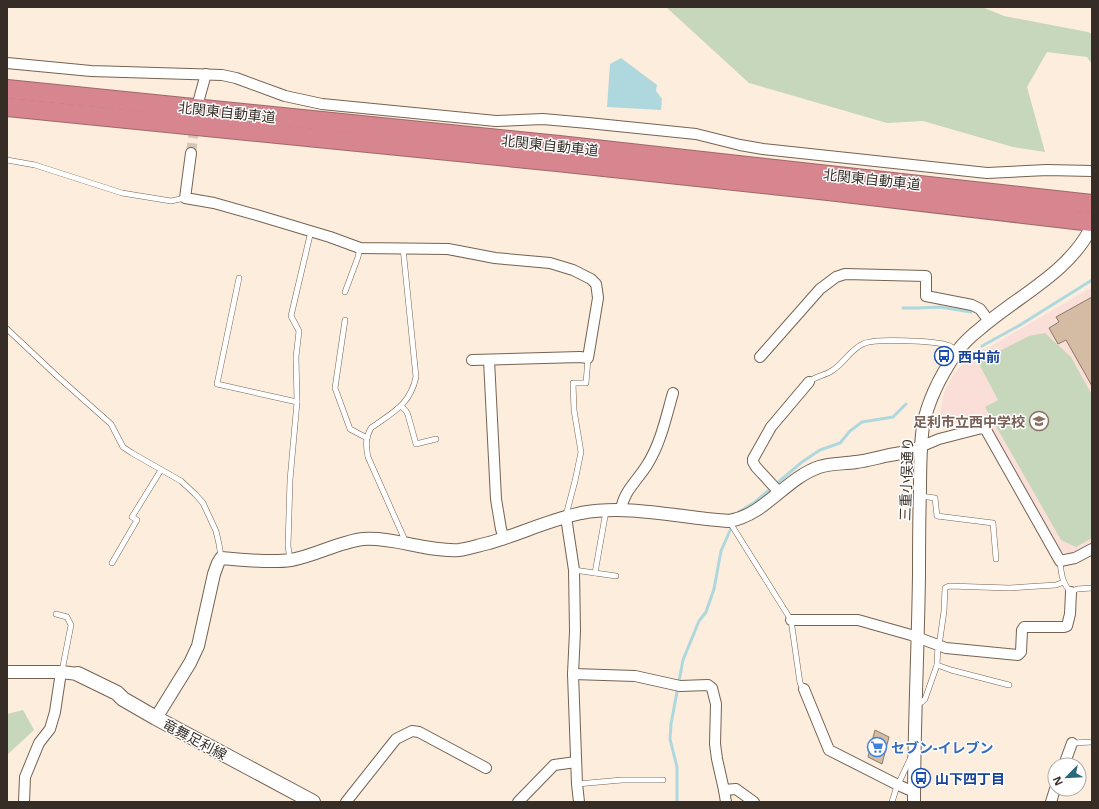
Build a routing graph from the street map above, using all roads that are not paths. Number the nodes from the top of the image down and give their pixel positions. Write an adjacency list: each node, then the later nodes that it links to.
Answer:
1 (7, 63): 2 (street)
2 (206, 74): 4 (street); 8 (street)
3 (7, 89): 10 (highway, 北関東自動車道)
4 (199, 99)
5 (7, 108): 11 (highway, 北関東自動車道)
6 (191, 153): 9 (street)
7 (7, 160): 9 (lane)
8 (1092, 171)
9 (185, 198): 13 (street)
10 (1089, 204)
11 (1083, 221)
12 (1092, 226): 19 (street, 三重小俣通り)
13 (311, 231): 14 (street); 28 (lane)
14 (360, 248): 15 (street); 17 (lane)
15 (403, 248): 23 (street); 29 (lane)
16 (240, 278): 28 (lane)
17 (345, 292)
18 (345, 320): 30 (lane)
19 (989, 321): 21 (street, 三重小俣通り); 22 (street)
20 (7, 328): 33 (lane)
21 (957, 351): 26 (lane); 32 (street, 三重小俣通り)
22 (760, 357)
23 (588, 358): 25 (street); 38 (lane)
24 (472, 360): 25 (street)
25 (490, 360): 40 (street)
26 (809, 382): 34 (street)
27 (673, 392): 36 (street)
28 (297, 402): 45 (lane)
29 (401, 406): 30 (lane); 31 (lane)
30 (367, 438): 41 (lane)
31 (436, 439)
32 (920, 447): 34 (street); 35 (street, 三重小俣通り); 46 (street)
33 (161, 470): 43 (lane); 47 (lane)
34 (779, 492): 39 (street)
35 (920, 496): 44 (lane); 56 (street, 三重小俣通り)
36 (621, 510): 37 (street); 39 (street)
37 (606, 511): 38 (street); 49 (lane)
38 (566, 517): 40 (street); 48 (street)
39 (728, 521): 55 (lane)
40 (504, 538): 41 (street)
41 (404, 544): 45 (street)
42 (1092, 549): 46 (street)
43 (221, 558): 45 (street); 66 (street)
44 (996, 559)
45 (290, 560)
46 (1060, 561): 51 (lane)
47 (112, 563)
48 (574, 570): 49 (lane); 62 (street)
49 (595, 573): 50 (lane)
50 (616, 576)
51 (1064, 582): 53 (lane); 57 (lane)
52 (1092, 588): 53 (lane)
53 (1071, 592): 57 (street)
54 (56, 614): 60 (lane)
55 (791, 620): 56 (street); 64 (lane)
56 (918, 638): 57 (street); 65 (street, 三重小俣通り)
57 (938, 645): 58 (lane)
58 (937, 665): 63 (lane); 65 (lane)
59 (7, 672): 60 (street)
60 (61, 672): 61 (street); 78 (street)
61 (78, 674): 66 (main road, 竜舞足利線)
62 (573, 674): 71 (street); 76 (street)
63 (1009, 685)
64 (804, 689): 75 (street)
65 (916, 703): 69 (street, 三重小俣通り)
66 (156, 718): 79 (main road, 竜舞足利線)
67 (1092, 742): 68 (lane)
68 (1072, 743): 70 (street)
69 (914, 750): 75 (lane); 77 (street, 三重小俣通り)
70 (1067, 757)
71 (576, 762): 74 (street); 81 (street)
72 (486, 768): 80 (street)
73 (663, 780): 74 (lane)
74 (577, 784): 82 (street)
75 (898, 785): 77 (street); 85 (lane)
76 (724, 790): 83 (street); 84 (street)
77 (914, 797)
78 (24, 802)
79 (312, 802)
80 (346, 802)
81 (518, 802)
82 (579, 802)
83 (726, 802)
84 (754, 802)
85 (892, 802)

